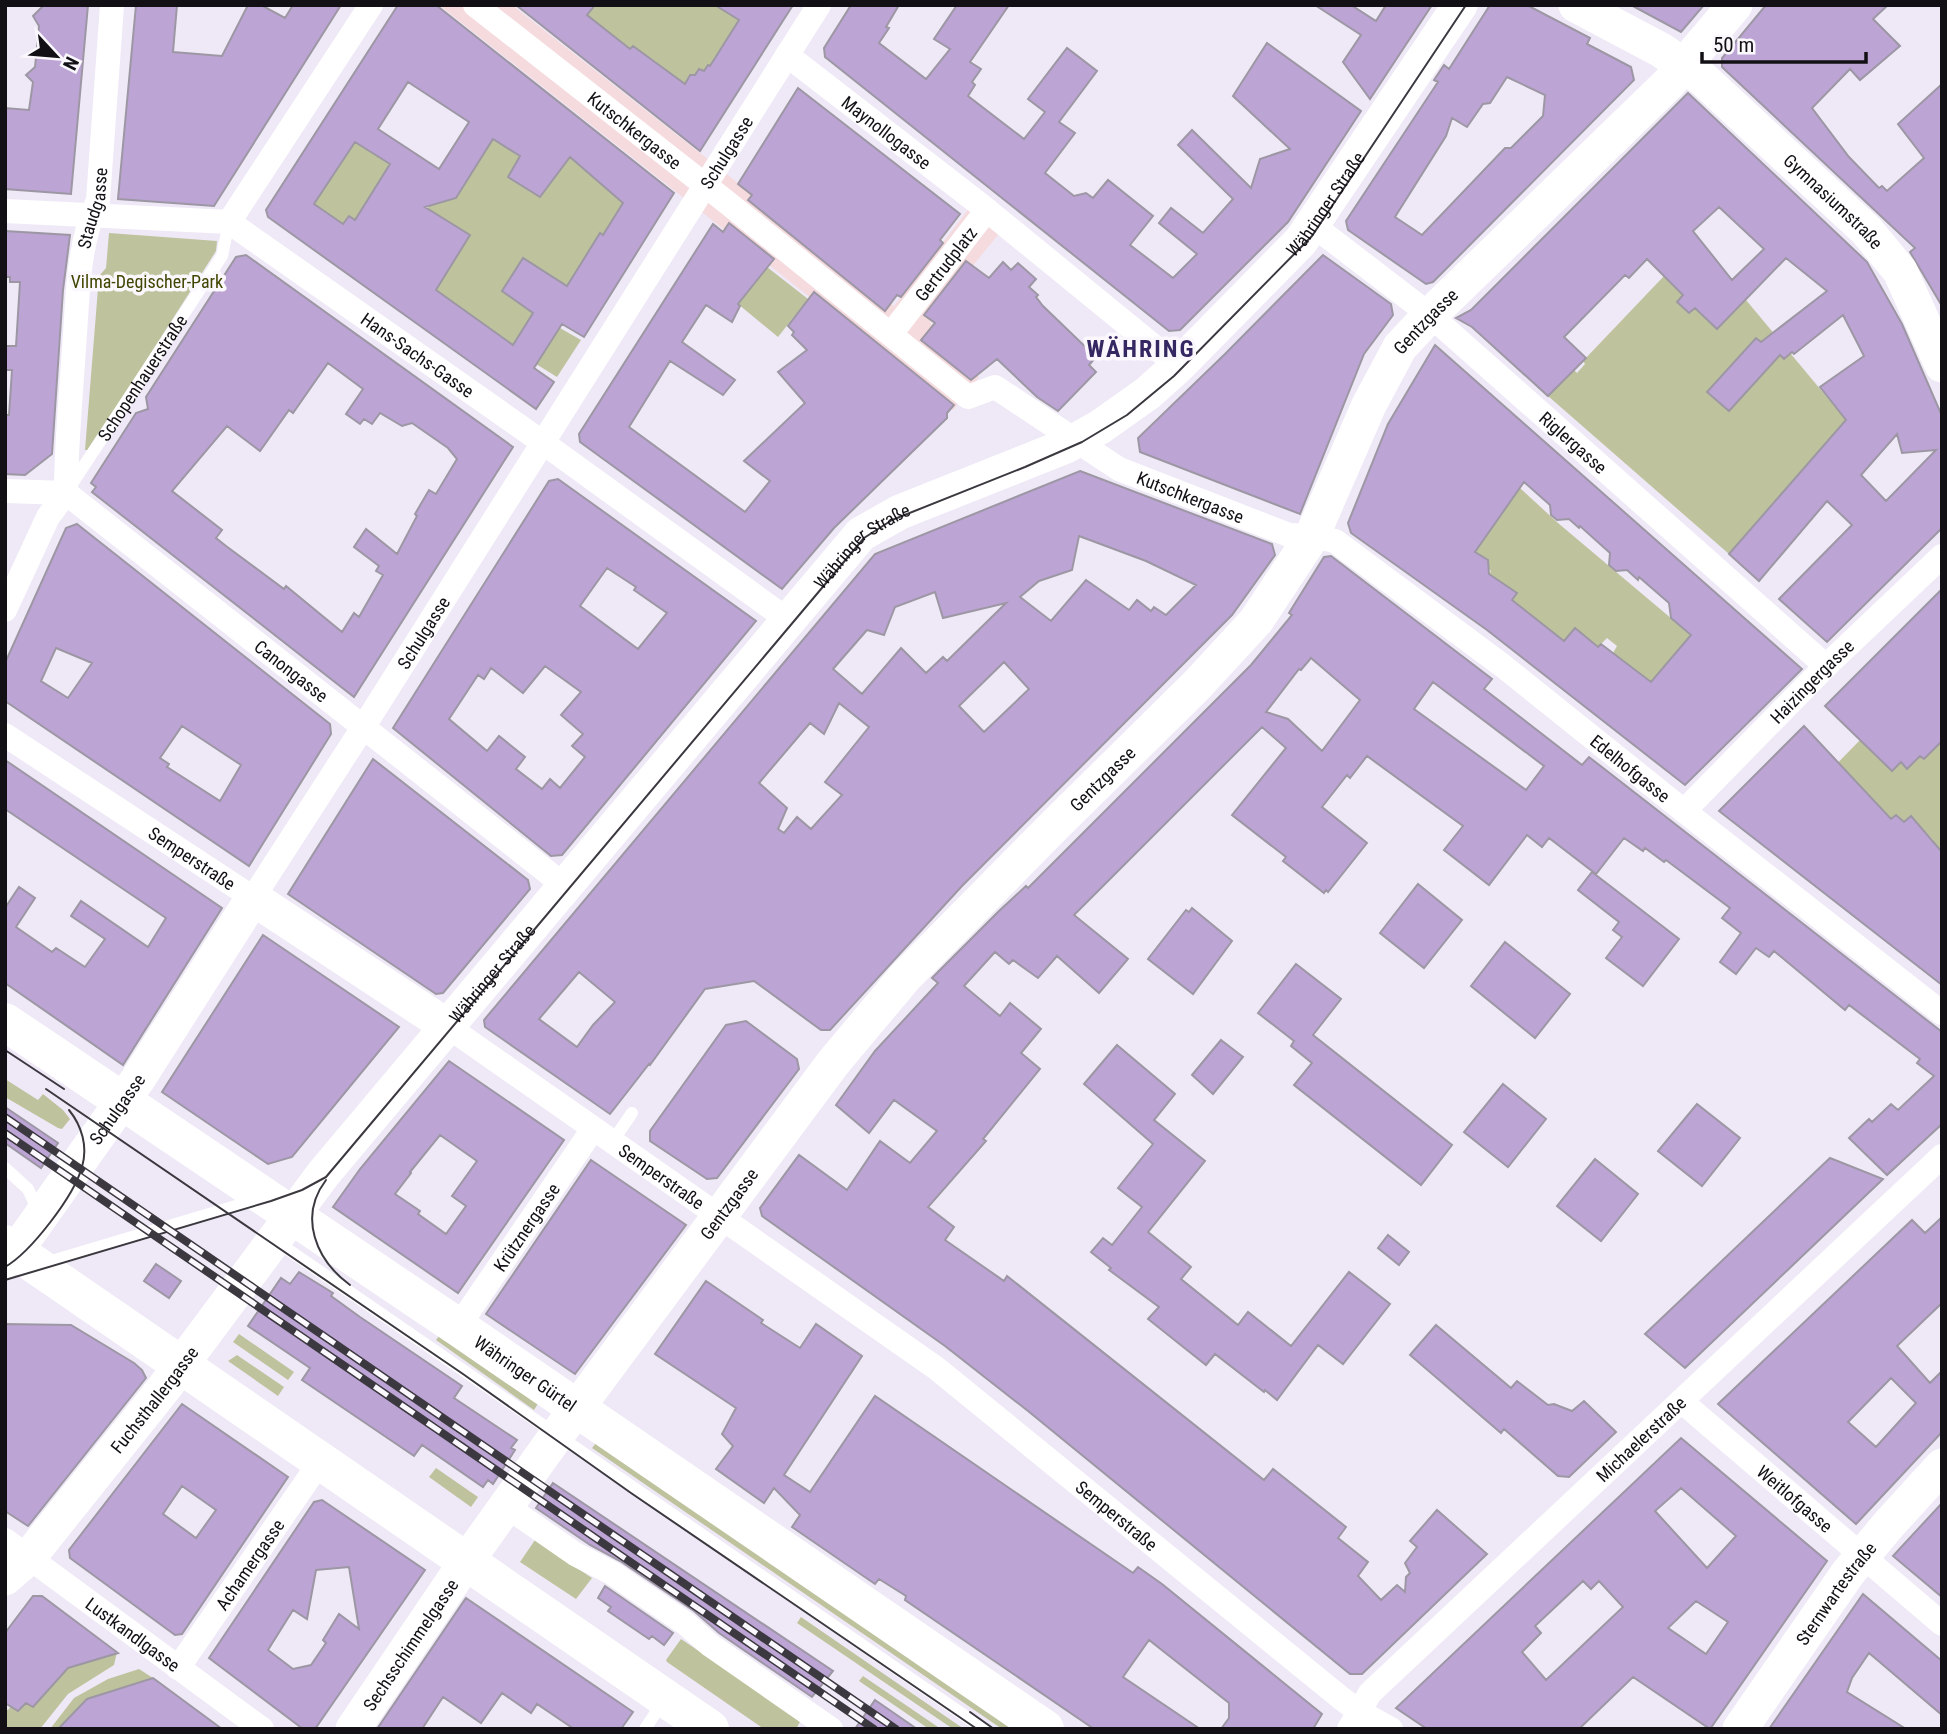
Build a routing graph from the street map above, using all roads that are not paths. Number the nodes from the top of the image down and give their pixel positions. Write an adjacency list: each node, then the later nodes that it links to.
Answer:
1 (112, 5): 13 (street, Staudgasse)
2 (371, 5): 14 (street, Schopenhauerstraße)
3 (475, 5): 10 (street, Kutschkergasse)
4 (819, 5): 8 (street, Schulgasse)
5 (1460, 5): 15 (main road, Währinger Straße)
6 (1576, 5): 9 (main road, Gymnasiumstraße)
7 (1735, 5): 9 (main road, Gentzgasse)
8 (787, 55): 10 (street, Schulgasse); 11 (street, Maynollogasse)
9 (1685, 65): 16 (main road, Gentzgasse); 18 (main road, Gymnasiumstraße)
10 (705, 185): 17 (street, Kutschkergasse); 21 (street, Schulgasse)
11 (987, 210): 17 (street, Gertrudplatz); 19 (street, Gertrudplatz)
12 (5, 211): 13 (street)
13 (90, 217): 14 (street); 23 (street, Staudgasse)
14 (229, 222): 21 (street, Hans-Sachs-Gasse); 23 (lane, Schopenhauerstraße)
15 (1314, 226): 16 (street, Riglergasse); 19 (main road, Währinger Straße)
16 (1430, 314): 24 (main road, Gentzgasse); 28 (street, Riglergasse)
17 (891, 334): 20 (street)
18 (1942, 365)
19 (1178, 366): 20 (main road, Währinger Straße)
20 (1076, 440): 24 (street, Kutschkergasse); 27 (main road, Währinger Straße)
21 (542, 442): 27 (street, Hans-Sachs-Gasse); 29 (street, Schulgasse)
22 (5, 491): 23 (street)
23 (66, 494): 26 (street, Schopenhauerstraße); 29 (street, Canongasse)
24 (1312, 536): 31 (street, Edelhofgasse); 44 (main road, Gentzgasse)
25 (1942, 555): 28 (street, Haizingergasse)
26 (5, 610)
27 (788, 620): 32 (main road, Währinger Straße)
28 (1826, 666): 31 (street, Haizingergasse)
29 (363, 728): 32 (street, Canongasse); 33 (street, Schulgasse)
30 (5, 735): 33 (street, Semperstraße)
31 (1684, 811): 34 (street, Edelhofgasse)
32 (565, 886): 36 (main road, Währinger Straße)
33 (253, 898): 36 (main road, Semperstraße); 37 (main road, Schulgasse)
34 (1942, 1013)
35 (5, 1022): 37 (main road, Währinger Gürtel)
36 (447, 1026): 39 (street, Semperstraße); 42 (main road, Währinger Straße)
37 (124, 1101): 42 (main road, Währinger Gürtel); 43 (main road, Schulgasse)
38 (632, 1114): 39 (lane)
39 (603, 1135): 44 (street, Semperstraße); 46 (street, Krütznergasse)
40 (1942, 1156): 48 (street, Michaelerstraße)
41 (5, 1168): 43 (lane)
42 (290, 1201): 45 (lane); 46 (main road, Währinger Gürtel); 47 (main road, Fuchsthallergasse); 49 (lane, Währinger Gürtel)
43 (41, 1216): 45 (main road, Schulgasse)
44 (721, 1216): 49 (main road, Gentzgasse); 59 (street, Semperstraße)
45 (14, 1260): 47 (main road)
46 (458, 1326): 49 (main road, Währinger Gürtel)
47 (180, 1366): 50 (main road); 54 (main road, Fuchsthallergasse)
48 (1681, 1401): 53 (street, Weitlofgasse); 59 (street, Michaelerstraße)
49 (566, 1422): 52 (main road, Gentzgasse); 64 (lane); 65 (main road, Währinger Gürtel)
50 (320, 1462): 55 (main road); 57 (street, Achamergasse)
51 (1942, 1466): 53 (main road, Sternwartestraße)
52 (506, 1506): 55 (main road, Gentzgasse); 63 (street)
53 (1863, 1555): 56 (street, Weitlofgasse); 67 (main road, Sternwartestraße)
54 (13, 1559): 57 (street, Lustkandlgasse)
55 (466, 1562): 58 (main road); 61 (main road, Sechsschimmelgasse)
56 (1942, 1624)
57 (178, 1668): 60 (street, Lustkandlgasse)
58 (655, 1714): 62 (main road)
59 (1353, 1720): 66 (street, Semperstraße)
60 (262, 1729)
61 (353, 1729)
62 (710, 1729)
63 (831, 1729)
64 (984, 1729)
65 (1045, 1729)
66 (1391, 1729)
67 (1740, 1729)

